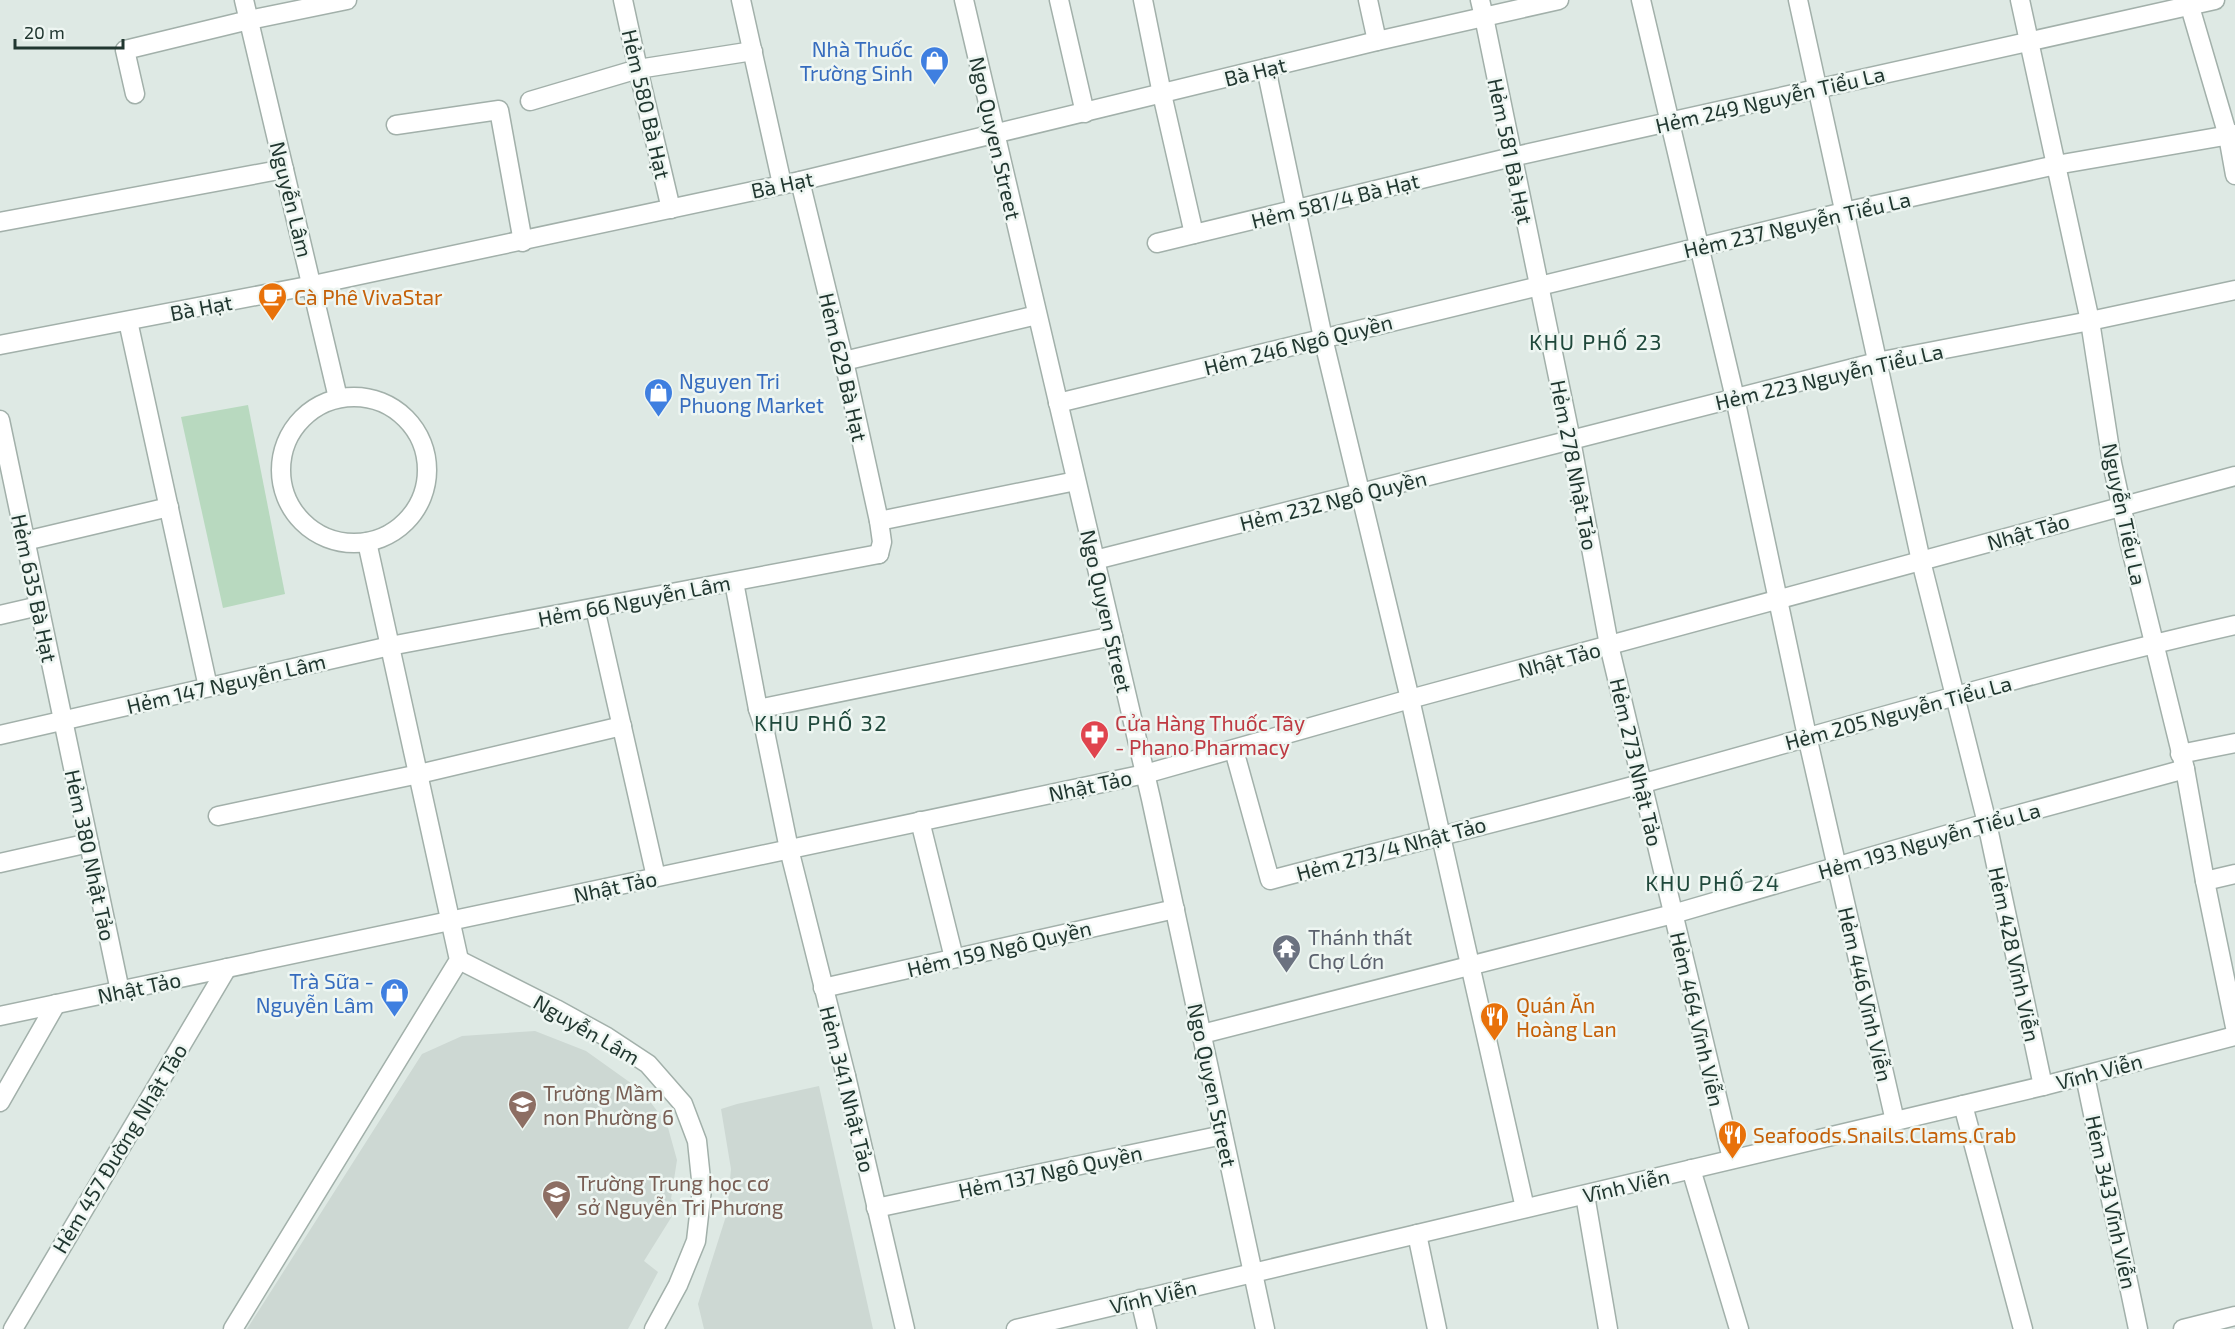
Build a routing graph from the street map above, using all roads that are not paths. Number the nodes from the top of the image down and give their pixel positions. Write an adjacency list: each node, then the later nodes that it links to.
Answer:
1 (244, 0): 16 (street, Nguyễn Lâm)
2 (347, 0): 16 (street)
3 (623, 0): 21 (street, Hẻm 580 Bà Hạt)
4 (741, 0): 19 (street)
5 (964, 0): 29 (street, Ngo Quyen Street)
6 (1059, 0): 26 (street)
7 (1143, 0): 24 (street)
8 (1368, 0): 17 (street)
9 (1559, 0): 15 (street, Bà Hạt)
10 (1641, 0): 27 (street, Hẻm 446 Vĩnh Viễn)
11 (1798, 0): 22 (street, Hẻm 428 Vĩnh Viễn)
12 (2020, 0): 18 (street, Nguyễn Tiểu La)
13 (2215, 0): 14 (street, Hẻm 249 Nguyễn Tiểu La)
14 (2188, 3): 18 (street, Hẻm 249 Nguyễn Tiểu La); 30 (street)
15 (1482, 9): 17 (street, Bà Hạt); 31 (street, Hẻm 581 Bà Hạt)
16 (249, 20): 23 (street); 33 (street, Nguyễn Lâm)
17 (1377, 41): 20 (street, Bà Hạt)
18 (2029, 41): 22 (street, Hẻm 249 Nguyễn Tiểu La); 32 (street, Nguyễn Tiểu La)
19 (753, 51): 21 (street); 36 (street)
20 (1266, 68): 24 (street, Bà Hạt); 38 (street)
21 (638, 69): 25 (street); 37 (street, Hẻm 580 Bà Hạt)
22 (1818, 88): 27 (street, Hẻm 249 Nguyễn Tiểu La); 39 (street, Hẻm 428 Vĩnh Viễn)
23 (135, 94)
24 (1162, 94): 26 (street, Bà Hạt); 41 (street)
25 (530, 101)
26 (1085, 113): 29 (street, Bà Hạt)
27 (1671, 121): 31 (street, Hẻm 249 Nguyễn Tiểu La); 44 (street, Hẻm 446 Vĩnh Viễn)
28 (396, 125): 42 (street)
29 (995, 134): 35 (street, Bà Hạt); 48 (street, Ngo Quyen Street)
30 (2231, 135): 32 (street, Hẻm 237 Nguyễn Tiểu La); 34 (street)
31 (1512, 157): 38 (street, Hẻm 581/4 Bà Hạt); 46 (street, Hẻm 581 Bà Hạt)
32 (2056, 165): 39 (street, Hẻm 237 Nguyễn Tiểu La); 50 (street, Nguyễn Tiểu La)
33 (284, 169): 40 (street); 45 (street, Nguyễn Lâm)
34 (2235, 175)
35 (800, 181): 36 (street, Bà Hạt); 53 (street, Hẻm 629 Bà Hạt)
36 (782, 184): 37 (street, Bà Hạt)
37 (671, 209): 42 (street, Bà Hạt)
38 (1297, 209): 41 (street, Hẻm 581/4 Bà Hạt); 51 (street)
39 (1844, 212): 44 (street, Hẻm 237 Nguyễn Tiểu La); 54 (street, Hẻm 428 Vĩnh Viễn)
40 (0, 222)
41 (1194, 234): 43 (street, Hẻm 581/4 Bà Hạt)
42 (523, 242): 45 (street, Bà Hạt)
43 (1157, 243)
44 (1700, 248): 46 (street, Hẻm 237 Nguyễn Tiểu La); 56 (street, Hẻm 446 Vĩnh Viễn)
45 (313, 285): 49 (street, Bà Hạt); 55 (street, Nguyễn Lâm)
46 (1539, 285): 51 (street, Hẻm 246 Ngô Quyền); 59 (street, Hẻm 278 Nhật Tảo)
47 (2235, 290): 50 (street, Hẻm 223 Nguyễn Tiểu La)
48 (1037, 315): 53 (street); 57 (street, Ngo Quyen Street)
49 (128, 321): 52 (street, Bà Hạt); 65 (street)
50 (2090, 321): 54 (street, Hẻm 223 Nguyễn Tiểu La); 64 (street, Nguyễn Tiểu La)
51 (1323, 338): 57 (street, Hẻm 246 Ngô Quyền); 63 (street)
52 (0, 345)
53 (844, 361): 66 (street, Hẻm 629 Bà Hạt)
54 (1877, 362): 56 (street, Hẻm 223 Nguyễn Tiểu La); 71 (street, Hẻm 428 Vĩnh Viễn)
55 (338, 398): 68 (street); 68 (street)
56 (1735, 398): 59 (street, Hẻm 223 Nguyễn Tiểu La); 73 (street, Hẻm 446 Vĩnh Viễn)
57 (1058, 403): 61 (street, Ngo Quyen Street)
58 (0, 420): 62 (street, Hẻm 635 Bà Hạt)
59 (1571, 440): 63 (street, Hẻm 232 Ngô Quyền); 80 (street, Hẻm 278 Nhật Tảo)
60 (2235, 476): 64 (street, Nhật Tảo)
61 (1076, 481): 66 (street); 70 (street, Ngo Quyen Street)
62 (7, 492): 67 (street, Hẻm 635 Bà Hạt)
63 (1359, 493): 70 (street, Hẻm 232 Ngô Quyền); 84 (street)
64 (2122, 506): 71 (street, Nhật Tảo); 79 (street, Nguyễn Tiểu La)
65 (169, 507): 67 (street); 82 (street)
66 (879, 520): 69 (street, Hẻm 629 Bà Hạt)
67 (25, 541): 74 (street, Hẻm 635 Bà Hạt)
68 (367, 542): 81 (street)
69 (879, 554): 72 (street, Hẻm 66 Nguyễn Lâm)
70 (1095, 560): 78 (street, Ngo Quyen Street)
71 (1921, 561): 73 (street, Nhật Tảo); 83 (street, Hẻm 428 Vĩnh Viễn)
72 (734, 582): 75 (street, Hẻm 66 Nguyễn Lâm); 85 (street, Hẻm 341 Nhật Tảo)
73 (1778, 600): 80 (street, Nhật Tảo); 89 (street, Hẻm 446 Vĩnh Viễn)
74 (39, 606): 76 (street); 86 (street, Hẻm 635 Bà Hạt)
75 (595, 608): 81 (street, Hẻm 66 Nguyễn Lâm); 87 (street)
76 (0, 615)
77 (2235, 625): 79 (street, Hẻm 205 Nguyễn Tiểu La)
78 (1113, 636): 85 (street); 94 (street, Ngo Quyen Street)
79 (2154, 644): 83 (street, Hẻm 205 Nguyễn Tiểu La); 92 (street, Nguyễn Tiểu La)
80 (1610, 645): 84 (street, Nhật Tảo); 95 (street, Hẻm 273 Nhật Tảo)
81 (390, 646): 82 (street, Hẻm 147 Nguyễn Lâm); 93 (street)
82 (208, 687): 86 (street, Hẻm 147 Nguyễn Lâm)
83 (1956, 696): 89 (street, Hẻm 205 Nguyễn Tiểu La); 98 (street, Hẻm 428 Vĩnh Viễn)
84 (1410, 699): 91 (street, Nhật Tảo); 99 (street)
85 (758, 709): 101 (street, Hẻm 341 Nhật Tảo)
86 (63, 720): 88 (street, Hẻm 147 Nguyễn Lâm); 100 (street, Hẻm 380 Nhật Tảo)
87 (622, 726): 93 (street); 105 (street)
88 (0, 735)
89 (1808, 736): 95 (street, Hẻm 205 Nguyễn Tiểu La); 103 (street, Hẻm 446 Vĩnh Viễn)
90 (2235, 743): 92 (street, Hẻm 193 Nguyễn Tiểu La)
91 (1234, 750): 94 (street, Nhật Tảo); 99 (street, Hẻm 273/4 Nhật Tảo)
92 (2182, 762): 98 (street, Hẻm 193 Nguyễn Tiểu La); 106 (street, Nguyễn Tiểu La)
93 (419, 774): 96 (street); 109 (street)
94 (1145, 774): 97 (street, Nhật Tảo); 107 (street, Ngo Quyen Street)
95 (1642, 784): 99 (street, Hẻm 273/4 Nhật Tảo); 108 (street, Hẻm 273 Nhật Tảo)
96 (218, 816)
97 (921, 821): 101 (street, Nhật Tảo); 110 (street)
98 (1987, 823): 103 (street, Hẻm 193 Nguyễn Tiểu La); 122 (street, Hẻm 428 Vĩnh Viễn)
99 (1440, 835): 112 (street)
100 (89, 843): 102 (street); 115 (street, Hẻm 380 Nhật Tảo)
101 (789, 849): 105 (street, Nhật Tảo); 114 (street, Hẻm 341 Nhật Tảo)
102 (0, 863)
103 (1838, 867): 108 (street, Hẻm 193 Nguyễn Tiểu La); 125 (street, Hẻm 446 Vĩnh Viễn)
104 (2235, 874): 106 (street)
105 (656, 877): 109 (street, Nhật Tảo)
106 (2205, 881): 118 (street, Nguyễn Tiểu La)
107 (1175, 909): 110 (street, Hẻm 159 Ngô Quyền); 119 (street, Ngo Quyen Street)
108 (1673, 914): 112 (street, Hẻm 193 Nguyễn Tiểu La); 127 (street, Hẻm 464 Vĩnh Viễn)
109 (450, 921): 111 (street); 113 (street, Nhật Tảo)
110 (954, 958): 114 (street, Hẻm 159 Ngô Quyền)
111 (459, 960): 137 (street); 138 (street, Nguyễn Lâm)
112 (1470, 967): 119 (street, Hẻm 193 Nguyễn Tiểu La); 131 (street)
113 (227, 968): 115 (street, Nhật Tảo); 136 (street, Hẻm 457 Đường Nhật Tảo)
114 (823, 988): 130 (street, Hẻm 341 Nhật Tảo)
115 (120, 991): 116 (street, Nhật Tảo)
116 (56, 1004): 117 (street, Nhật Tảo); 123 (street)
117 (0, 1016)
118 (2235, 1027)
119 (1202, 1034): 126 (street, Ngo Quyen Street)
120 (2235, 1036): 121 (street, Vĩnh Viễn)
121 (2085, 1076): 122 (street, Vĩnh Viễn); 147 (street, Hẻm 343 Vĩnh Viễn)
122 (2043, 1086): 124 (street, Vĩnh Viễn)
123 (0, 1102)
124 (1963, 1105): 125 (street, Vĩnh Viễn); 146 (street)
125 (1895, 1121): 127 (street, Vĩnh Viễn)
126 (1223, 1135): 130 (street, Hẻm 137 Ngô Quyền); 133 (street, Ngo Quyen Street)
127 (1732, 1159): 128 (street, Vĩnh Viễn)
128 (1691, 1169): 129 (street, Vĩnh Viễn); 145 (street)
129 (1585, 1194): 131 (street, Vĩnh Viễn); 144 (street)
130 (876, 1208): 139 (street, Hẻm 341 Nhật Tảo)
131 (1525, 1208): 132 (street, Vĩnh Viễn)
132 (1417, 1234): 133 (street, Vĩnh Viễn); 143 (street)
133 (1253, 1272): 134 (street, Vĩnh Viễn); 142 (street, Ngo Quyen Street)
134 (1140, 1299): 140 (street, Vĩnh Viễn); 141 (street)
135 (2235, 1316): 148 (street)
136 (13, 1329)
137 (233, 1329)
138 (654, 1329)
139 (905, 1329)
140 (1016, 1329)
141 (1147, 1329)
142 (1265, 1329)
143 (1437, 1329)
144 (1608, 1329)
145 (1739, 1329)
146 (2023, 1329)
147 (2138, 1329)
148 (2183, 1329)

